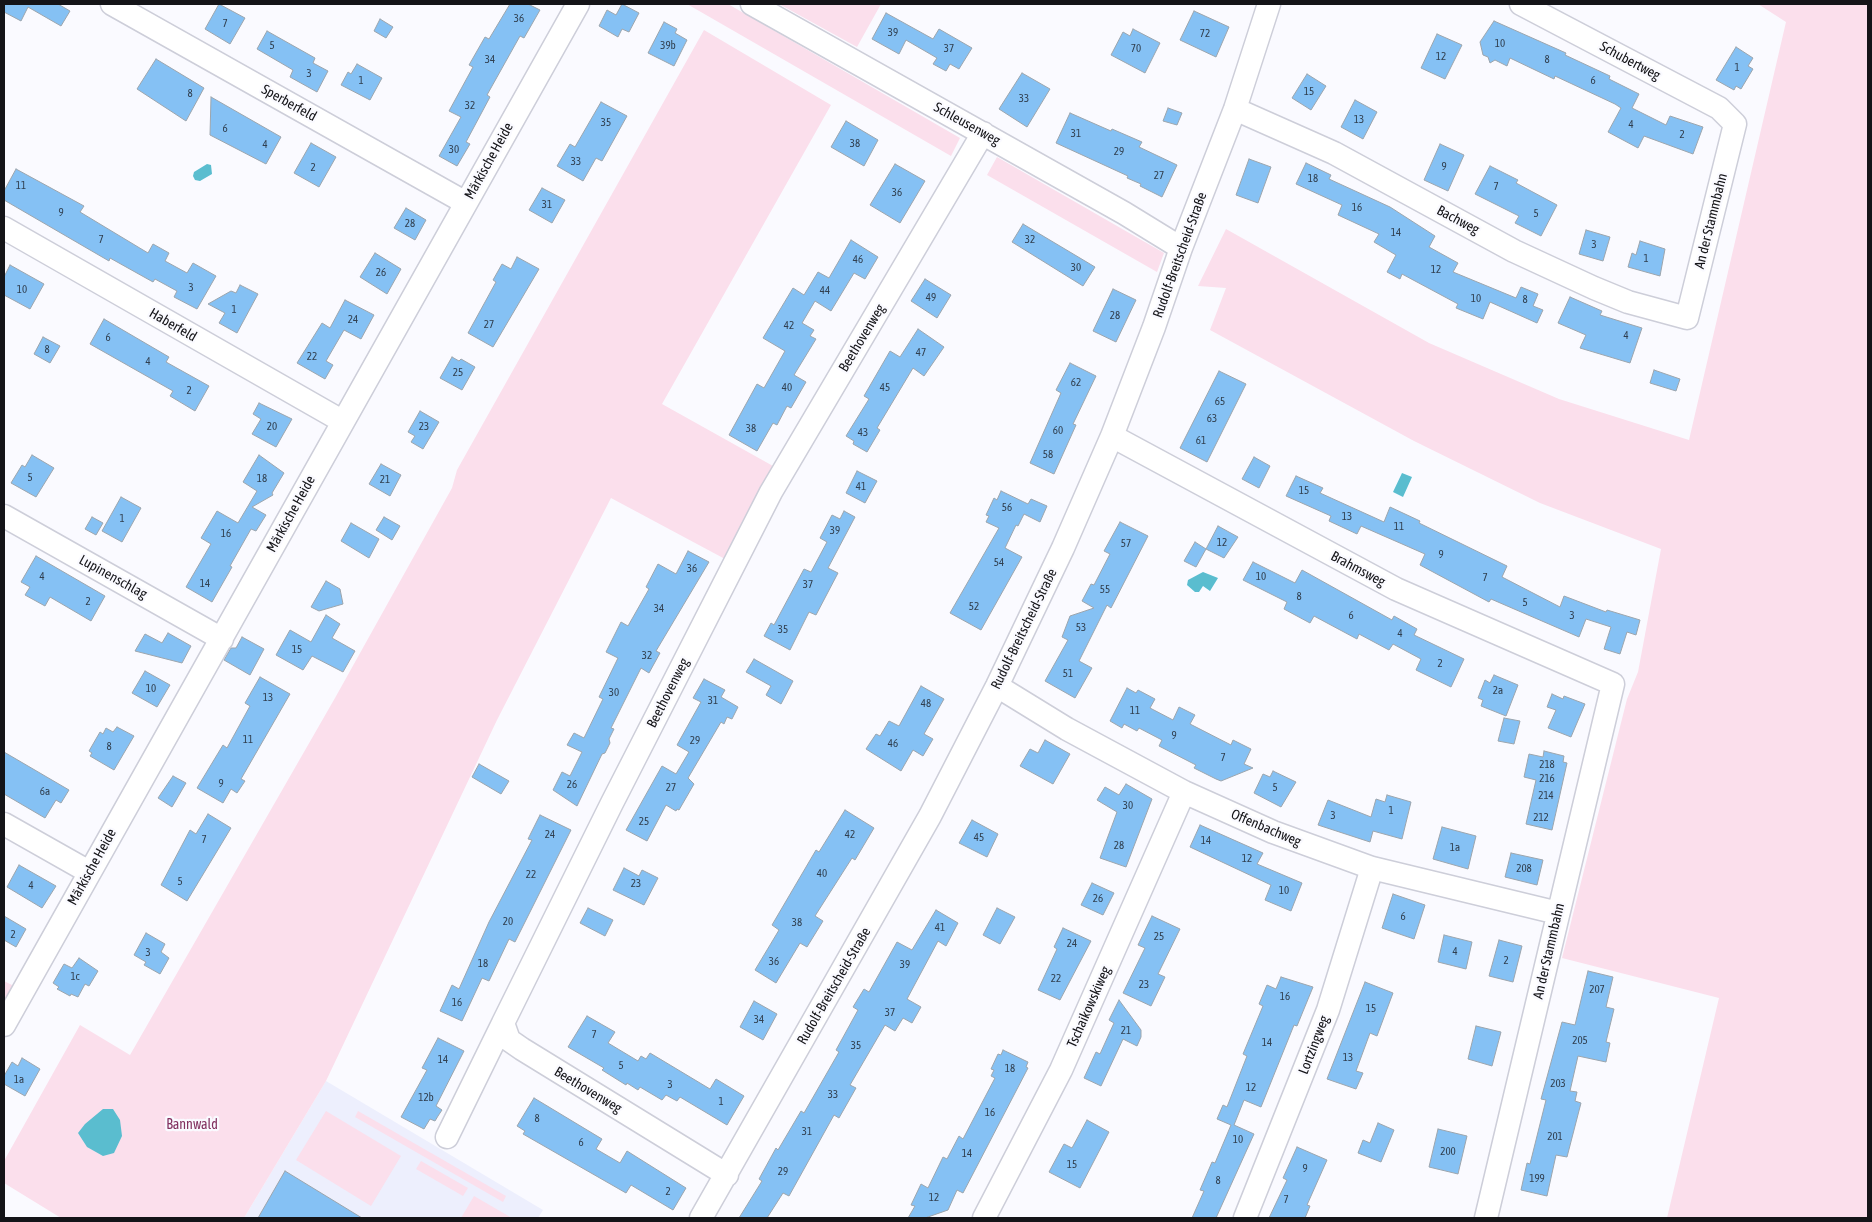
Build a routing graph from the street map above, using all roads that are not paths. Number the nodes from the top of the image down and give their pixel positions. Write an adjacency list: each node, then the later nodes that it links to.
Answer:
1 (112, 4): 9 (street, Sperberfeld)
2 (578, 4): 9 (street, Märkische Heide)
3 (752, 4): 8 (street, Schleusenweg)
4 (1269, 4): 6 (street, Rudolf-Breitscheid-Straße)
5 (1521, 4): 7 (street, Schubertweg)
6 (1235, 109): 11 (street, Rudolf-Breitscheid-Straße); 12 (street, Bachweg)
7 (1735, 124): 12 (street, An der Stammbahn)
8 (983, 133): 11 (street, Schleusenweg); 24 (street, Beethovenweg)
9 (466, 203): 13 (street, Märkische Heide)
10 (4, 228): 13 (street, Haberfeld)
11 (1181, 248): 14 (street, Rudolf-Breitscheid-Straße)
12 (1687, 318)
13 (342, 421): 16 (street, Märkische Heide)
14 (1112, 436): 17 (street, Brahmsweg); 18 (street, Rudolf-Breitscheid-Straße)
15 (4, 516): 16 (street, Lupinenschlag)
16 (222, 638): 22 (street, Märkische Heide)
17 (1613, 684): 23 (street, An der Stammbahn)
18 (997, 686): 19 (street, Offenbachweg); 27 (street, Rudolf-Breitscheid-Straße)
19 (1184, 792): 21 (street, Offenbachweg); 29 (street, Tschaikowskiweg)
20 (4, 824): 22 (street)
21 (1372, 868): 23 (street, Offenbachweg); 30 (street, Lortzingweg)
22 (89, 872): 25 (street, Märkische Heide)
23 (1558, 913): 31 (street, An der Stammbahn)
24 (503, 1023): 26 (street); 27 (street, Beethovenweg)
25 (4, 1025)
26 (446, 1137)
27 (727, 1174): 28 (street, Rudolf-Breitscheid-Straße)
28 (701, 1218)
29 (984, 1218)
30 (1245, 1218)
31 (1486, 1218)

